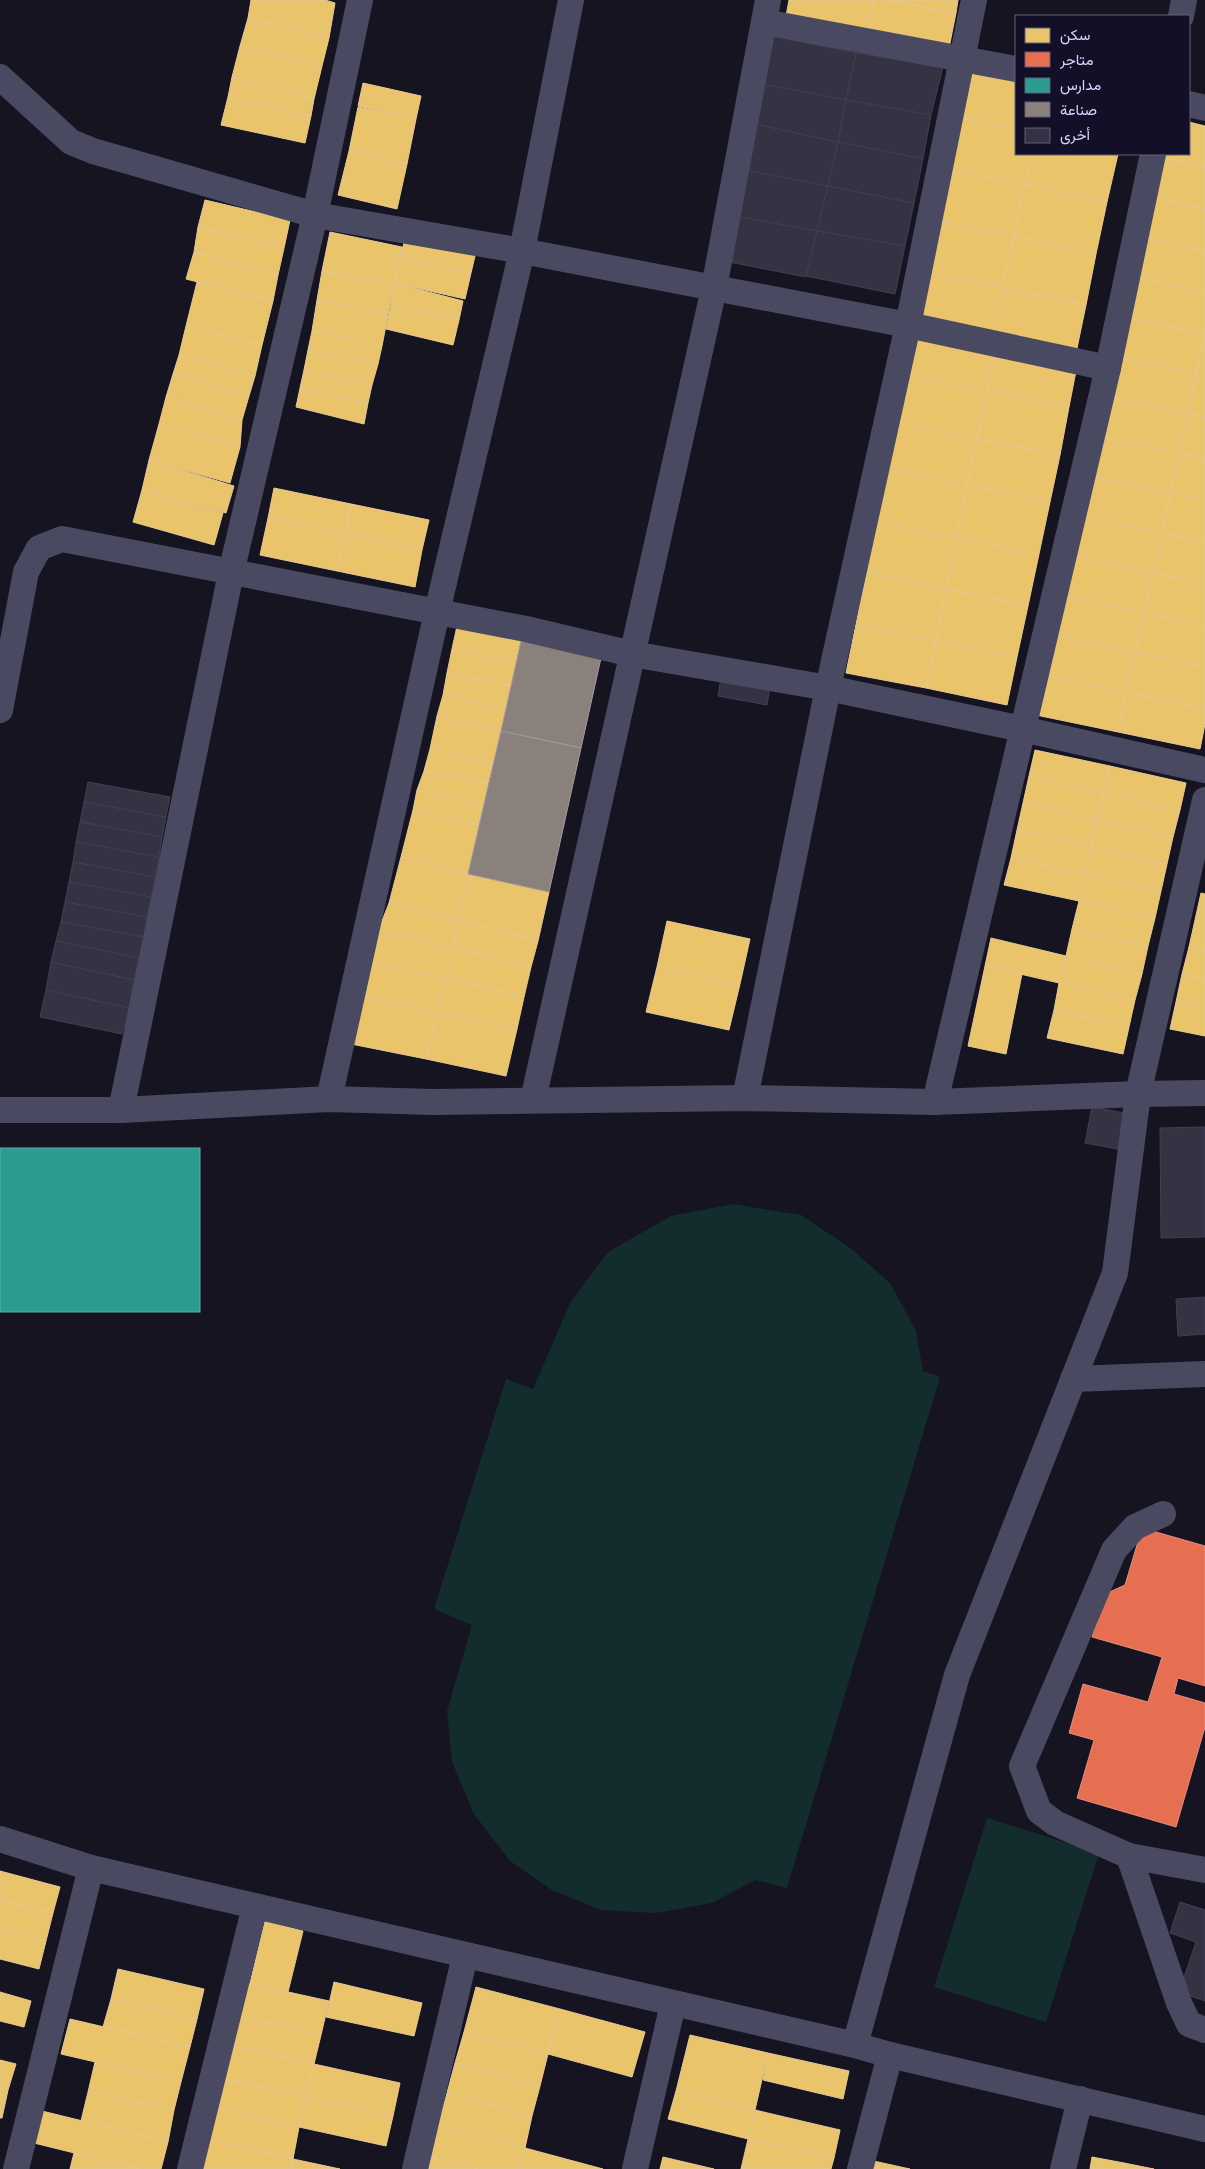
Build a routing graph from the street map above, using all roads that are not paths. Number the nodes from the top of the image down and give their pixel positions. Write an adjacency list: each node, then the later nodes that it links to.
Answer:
1 (360, 0): 13 (street)
2 (571, 0): 14 (street)
3 (974, 0): 7 (street)
4 (1184, 0): 6 (street)
5 (766, 11): 7 (street); 15 (street)
6 (1181, 15)
7 (963, 59): 8 (street); 16 (street)
8 (1015, 69)
9 (0, 77): 13 (street)
10 (1190, 104): 11 (street)
11 (1205, 108)
12 (1153, 155): 17 (street)
13 (315, 215): 14 (street); 18 (street)
14 (522, 251): 15 (street); 19 (street)
15 (714, 288): 16 (street); 20 (street)
16 (908, 324): 17 (street); 21 (street)
17 (1108, 368): 23 (street)
18 (231, 573): 19 (street); 22 (street); 33 (street)
19 (437, 612): 20 (street); 29 (street)
20 (632, 654): 21 (street); 30 (street)
21 (828, 688): 23 (street); 28 (street)
22 (0, 710)
23 (1022, 729): 24 (street); 31 (street)
24 (1205, 770)
25 (1205, 800): 27 (street)
26 (1205, 1093): 27 (street)
27 (1138, 1094): 31 (street); 35 (street)
28 (745, 1098): 30 (street); 31 (street)
29 (329, 1099): 30 (street); 33 (street)
30 (533, 1100)
31 (935, 1102)
32 (0, 1110): 33 (street)
33 (121, 1110)
34 (1205, 1374): 35 (street)
35 (1073, 1379): 45 (street)
36 (1163, 1514): 38 (street)
37 (0, 1839): 39 (street)
38 (1129, 1856): 40 (street); 44 (street)
39 (90, 1868): 41 (street); 49 (street)
40 (1205, 1870)
41 (255, 1906): 42 (street); 50 (street)
42 (465, 1956): 43 (street); 51 (street)
43 (673, 2004): 45 (street); 52 (street)
44 (1205, 2030)
45 (855, 2045): 46 (street)
46 (890, 2055): 47 (street); 53 (street)
47 (1080, 2100): 48 (street); 54 (street)
48 (1205, 2129)
49 (16, 2169)
50 (190, 2169)
51 (415, 2169)
52 (635, 2169)
53 (860, 2169)
54 (1063, 2169)

